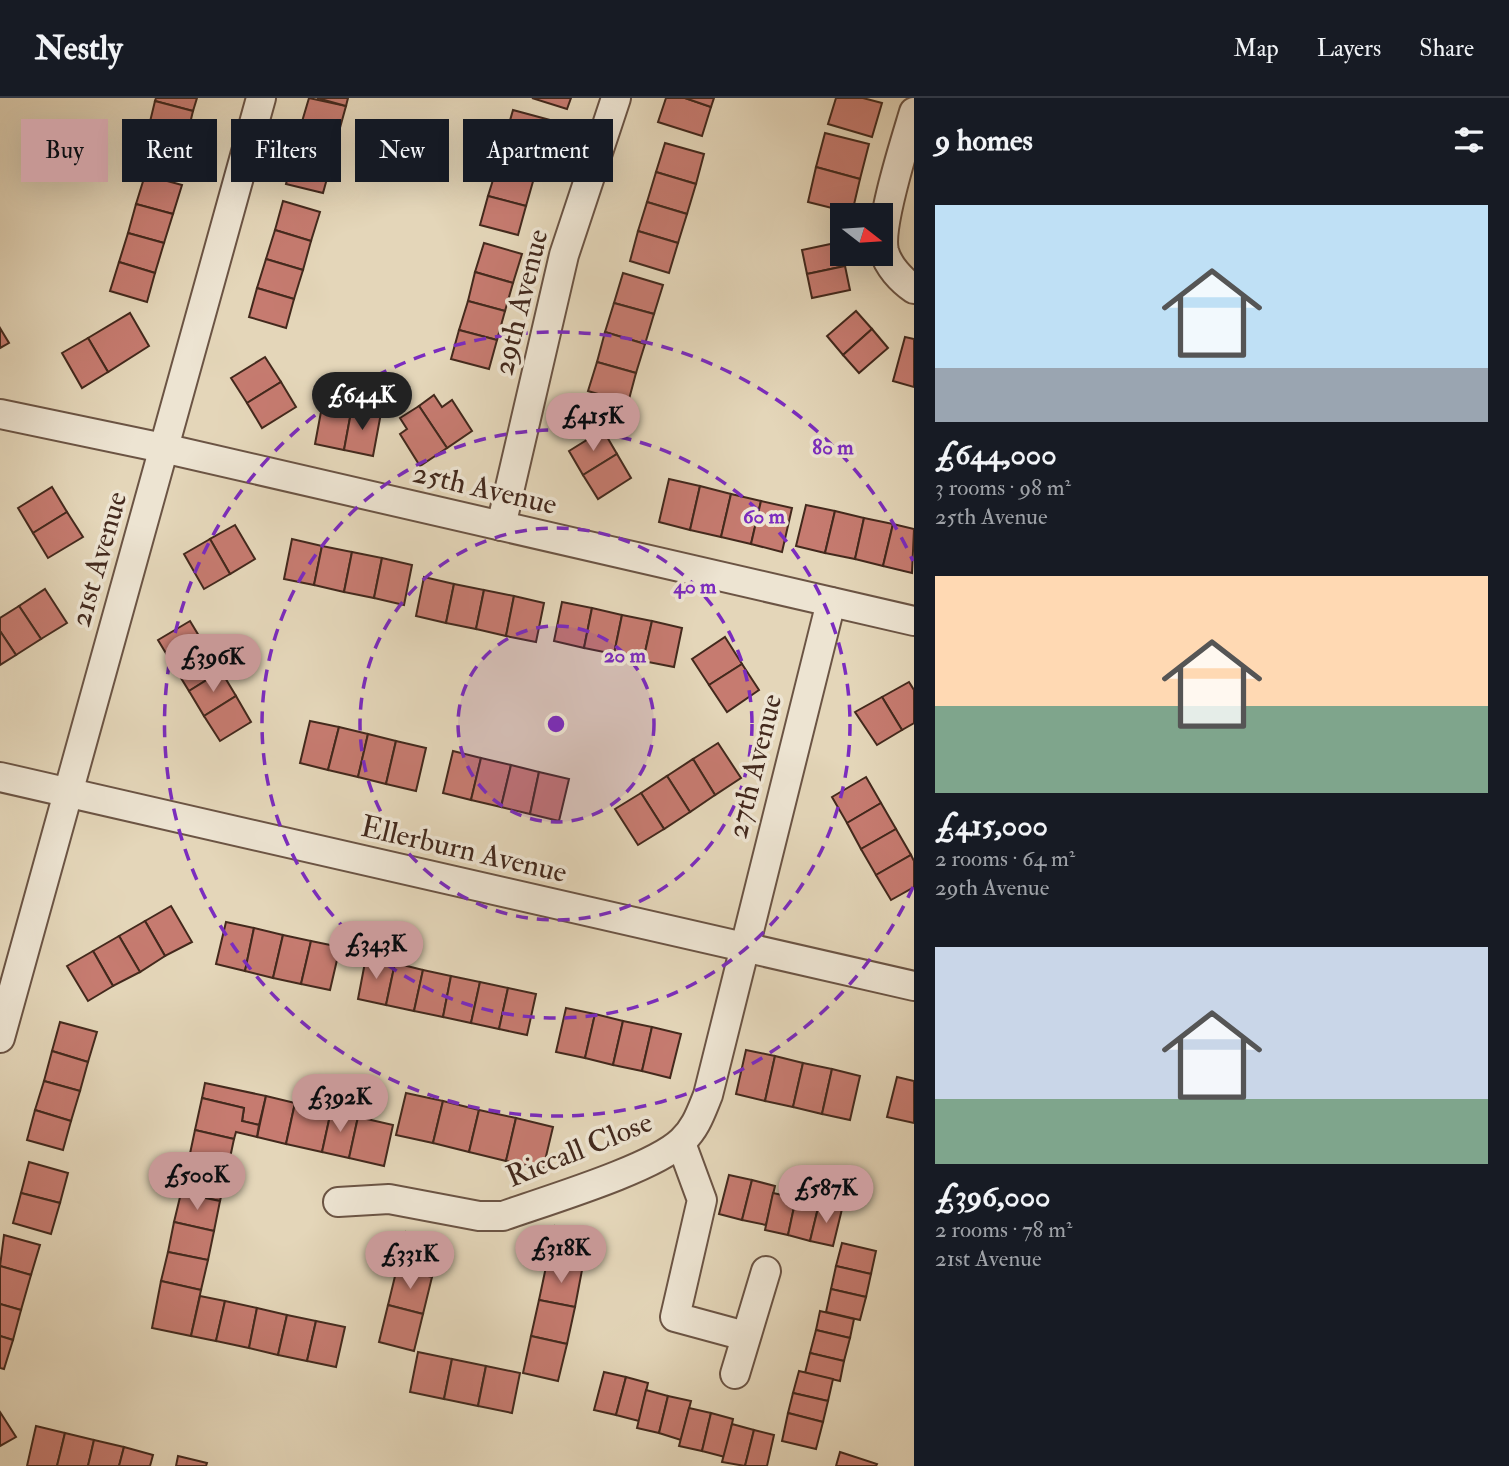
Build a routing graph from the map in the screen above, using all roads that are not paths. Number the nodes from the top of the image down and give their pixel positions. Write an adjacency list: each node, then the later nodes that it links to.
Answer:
1 (261, 98): 6 (street, 21st Avenue)
2 (615, 98): 7 (street, 29th Avenue)
3 (914, 111): 4 (street)
4 (914, 289)
5 (0, 414): 6 (street, 25th Avenue)
6 (163, 447): 7 (street, 25th Avenue); 11 (street, 21st Avenue)
7 (501, 526): 8 (street, 25th Avenue)
8 (831, 602): 9 (street, 25th Avenue); 12 (street, 27th Avenue)
9 (914, 621)
10 (0, 777): 11 (street, Ellerburn Avenue)
11 (67, 793): 12 (street, Ellerburn Avenue); 14 (street, 21st Avenue)
12 (743, 946): 13 (street, Ellerburn Avenue); 15 (street, Riccall Close)
13 (914, 985)
14 (0, 1038)
15 (681, 1143): 16 (street, Riccall Close); 18 (street)
16 (338, 1202)
17 (766, 1271): 18 (street)
18 (746, 1336): 19 (street)
19 (736, 1374)

